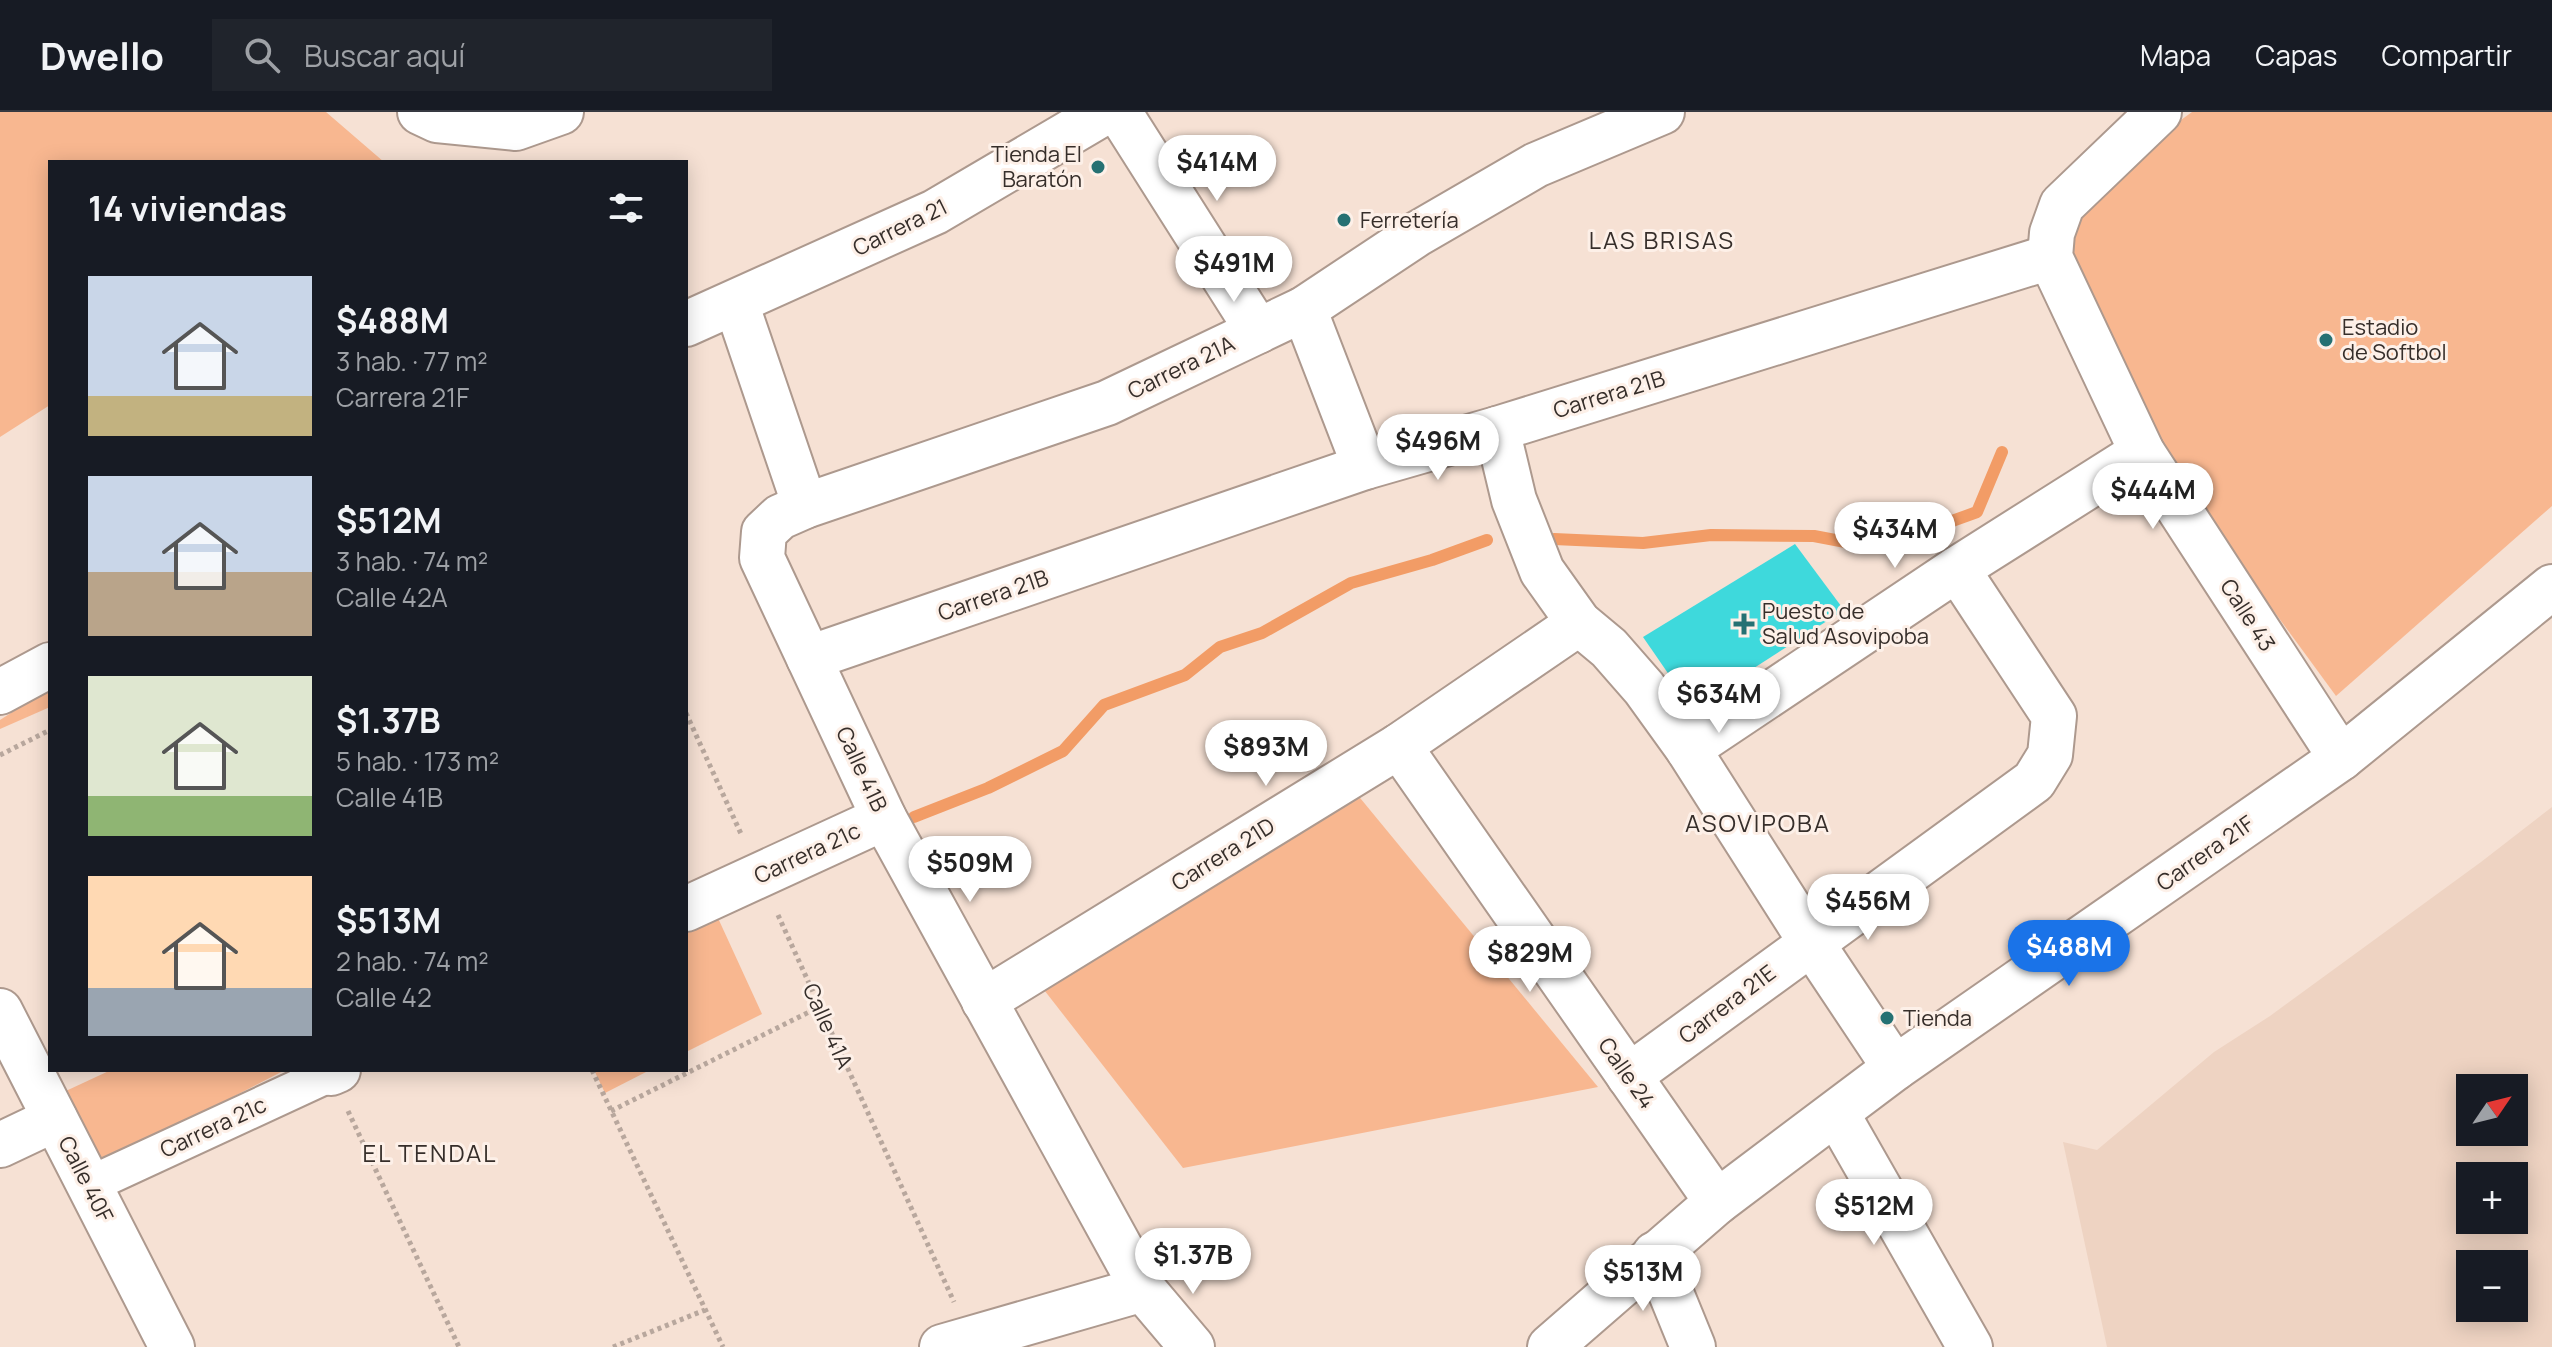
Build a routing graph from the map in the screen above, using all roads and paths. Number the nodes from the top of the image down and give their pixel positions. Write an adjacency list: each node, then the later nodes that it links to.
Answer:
1 (561, 112): 6 (street)
2 (1105, 112): 9 (street, Carrera 21)
3 (1119, 112): 12 (street)
4 (1662, 112): 10 (street, Carrera 21A)
5 (2159, 112): 7 (street)
6 (434, 115)
7 (2112, 128): 8 (street)
8 (2050, 257): 13 (street, Carrera 21B); 14 (street, Calle 43)
9 (736, 303): 11 (street, Carrera 21); 16 (street)
10 (1304, 309): 12 (street, Carrera 21A); 15 (street)
11 (688, 323)
12 (1258, 331): 16 (street, Carrera 21A)
13 (1497, 429): 15 (street, Carrera 21B); 19 (street)
14 (2142, 452): 17 (street); 28 (street, Calle 43)
15 (1365, 467): 20 (street, Carrera 21B)
16 (805, 506): 20 (street, Calle 41B)
17 (1957, 569): 26 (street); 32 (street, Carrera 21E)
18 (2552, 587): 28 (street, Carrera 21F)
19 (1579, 623): 25 (street, Carrera 21D); 26 (street)
20 (809, 658): 29 (street, Calle 41B)
21 (48, 666): 22 (street)
22 (0, 692)
23 (688, 717): 30 (path, Calle 41A)
24 (48, 731): 27 (path)
25 (1399, 746): 33 (street, Carrera 21D); 39 (street, Calle 24)
26 (1688, 749): 32 (street)
27 (0, 755)
28 (2341, 758): 36 (street, Carrera 21F)
29 (884, 818): 30 (street, Carrera 21c); 33 (street, Calle 41B)
30 (759, 875): 31 (street, Carrera 21c); 34 (path, Calle 41A)
31 (688, 908)
32 (1811, 942): 36 (street); 39 (street, Carrera 21E)
33 (984, 1001): 47 (street, Calle 41B)
34 (819, 1007): 40 (path); 49 (path, Calle 41A)
35 (0, 1011): 42 (street, Calle 40F)
36 (1895, 1068): 41 (street, Carrera 21F)
37 (334, 1072): 44 (street, Carrera 21c); 51 (path)
38 (593, 1072): 40 (path)
39 (1629, 1076): 45 (street, Calle 24)
40 (611, 1111): 48 (path)
41 (1837, 1114): 45 (street, Carrera 21F); 57 (street)
42 (55, 1119): 43 (street); 44 (street, Calle 40F)
43 (0, 1145)
44 (89, 1185): 50 (street, Calle 40F)
45 (1717, 1202): 46 (street, Carrera 21F)
46 (1655, 1254): 55 (street, Carrera 21F); 56 (street)
47 (1143, 1289): 49 (street); 54 (street, Calle 41B)
48 (705, 1310): 52 (path); 53 (path)
49 (956, 1343)
50 (172, 1347)
51 (459, 1347)
52 (613, 1347)
53 (723, 1347)
54 (1192, 1347)
55 (1550, 1347)
56 (1693, 1347)
57 (1970, 1347)

